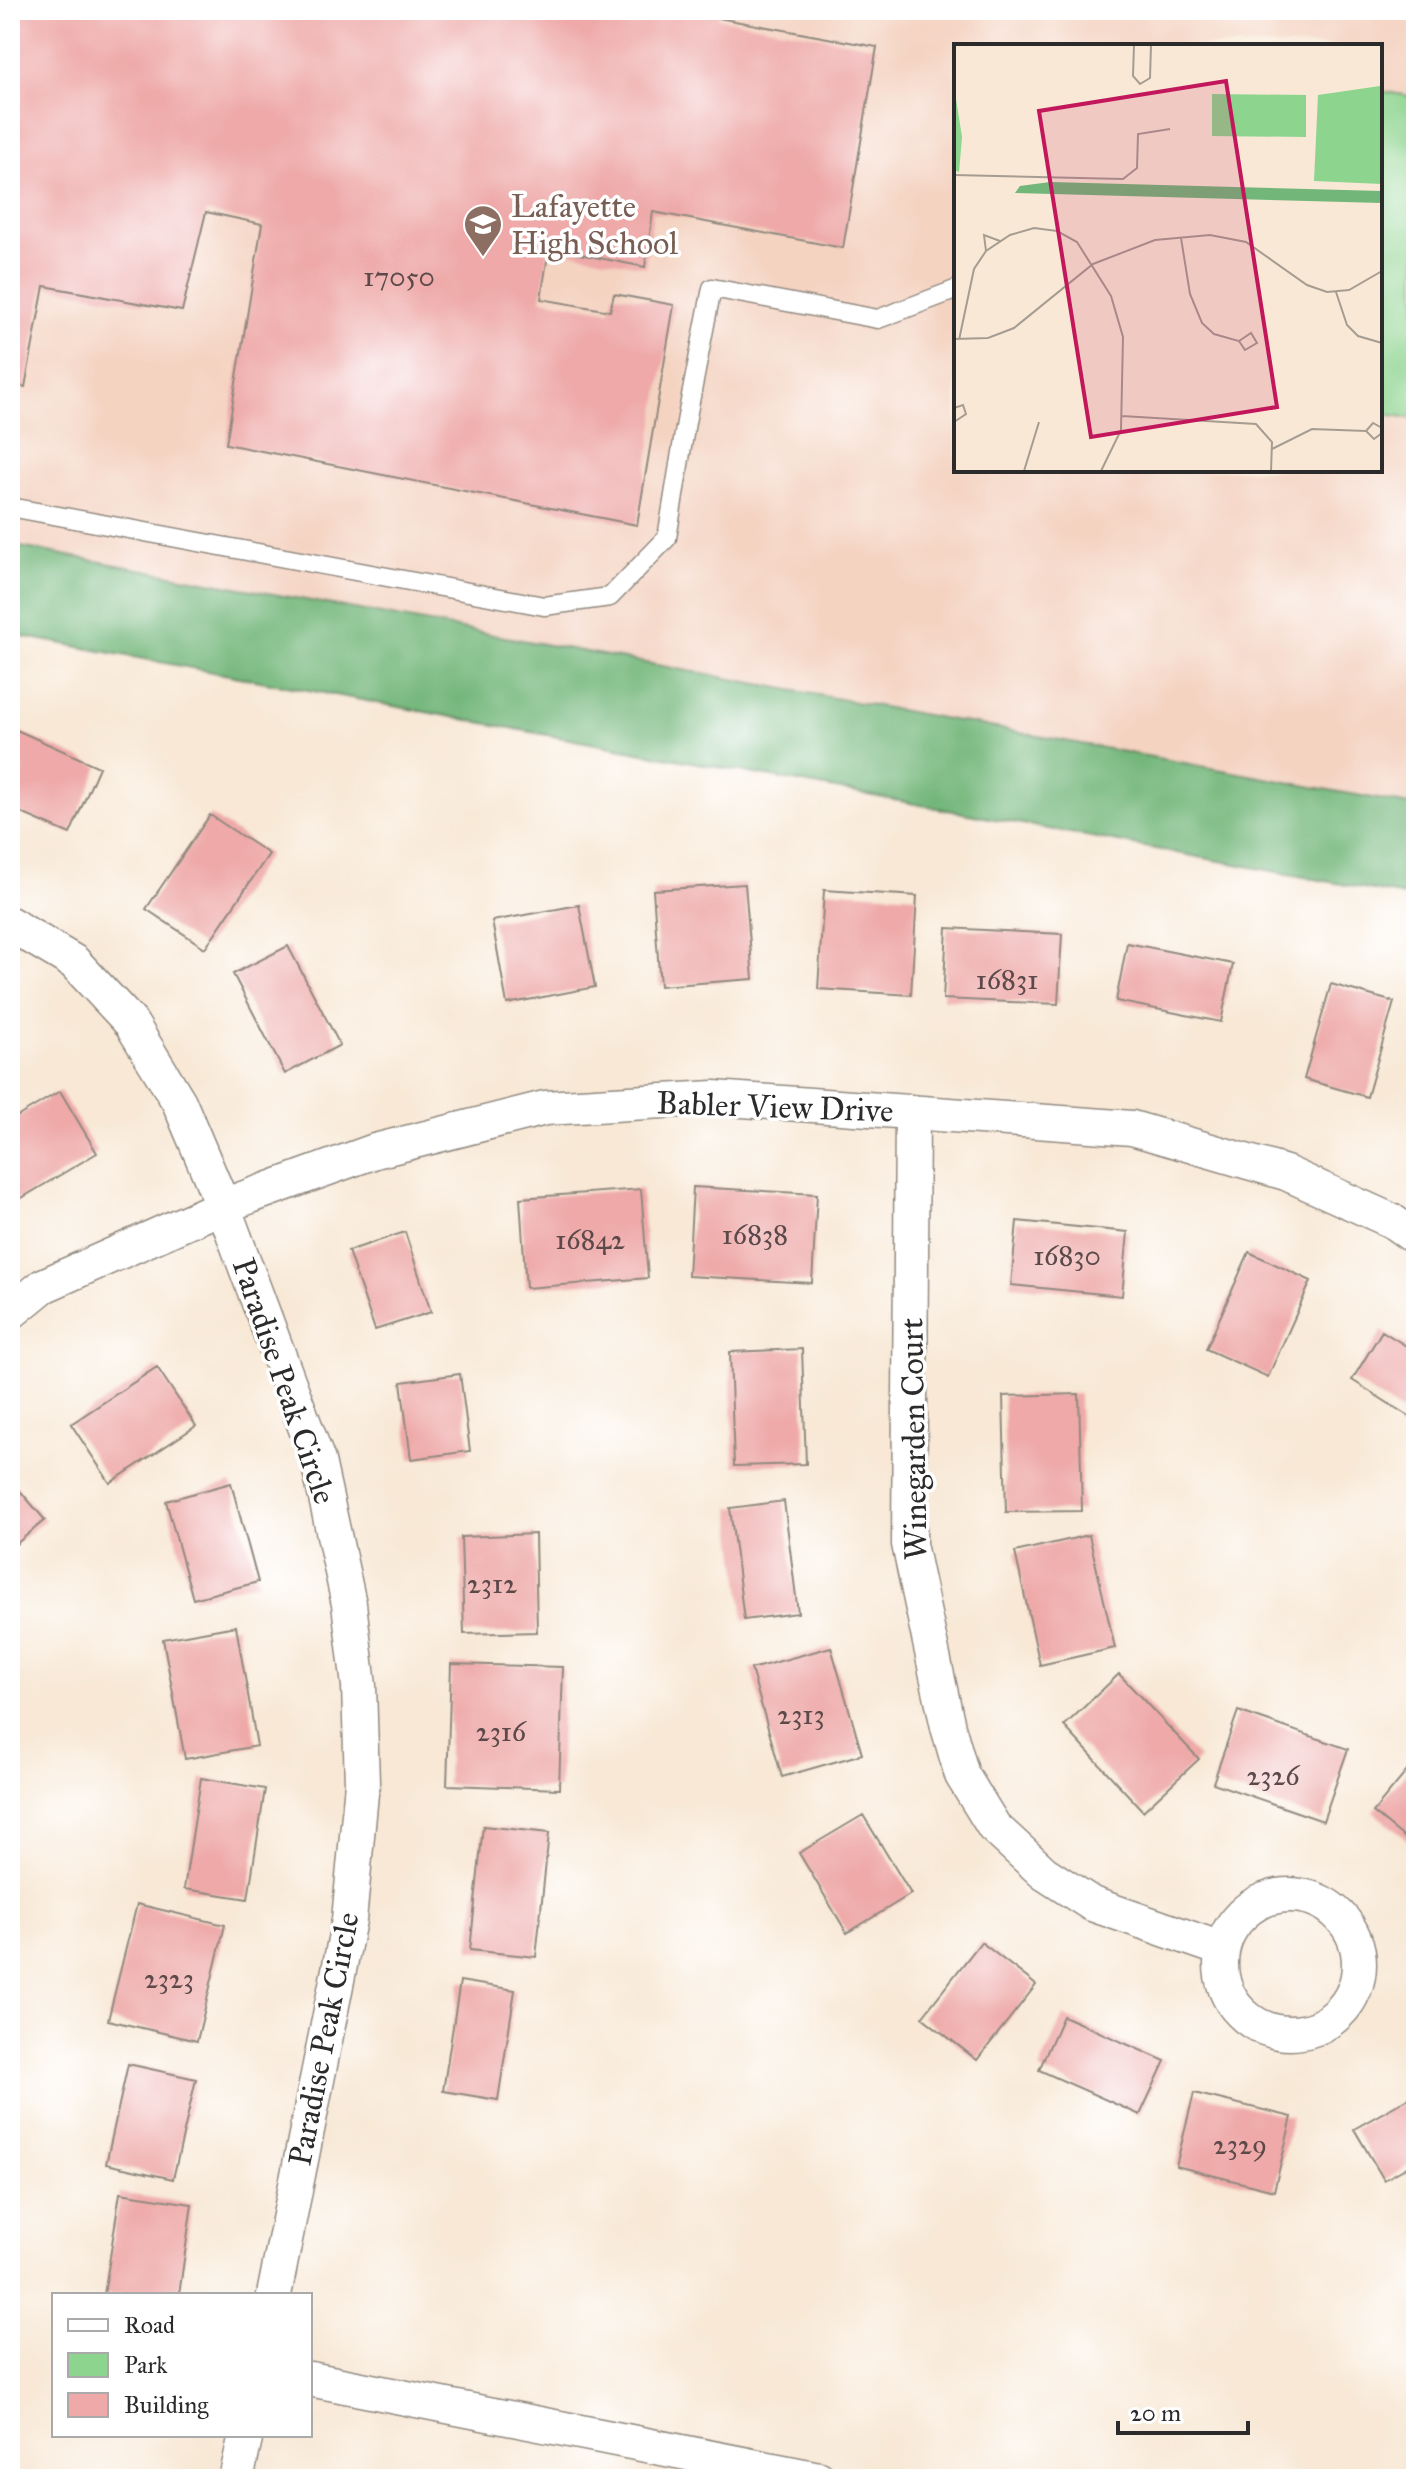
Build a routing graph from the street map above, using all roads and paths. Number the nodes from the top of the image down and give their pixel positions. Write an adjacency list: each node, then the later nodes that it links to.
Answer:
1 (954, 290): 2 (lane)
2 (10, 507)
3 (10, 924): 5 (street, Paradise Peak Circle)
4 (912, 1112): 5 (street, Babler View Drive); 6 (street, Babler View Drive); 8 (street, Winegarden Court)
5 (223, 1206): 7 (street, Babler View Drive); 9 (street, Paradise Peak Circle)
6 (1416, 1238)
7 (10, 1313)
8 (1221, 1949): 8 (street)
9 (274, 2293)
10 (312, 2379): 13 (street)
11 (246, 2437): 12 (street)
12 (236, 2479)
13 (819, 2479)

